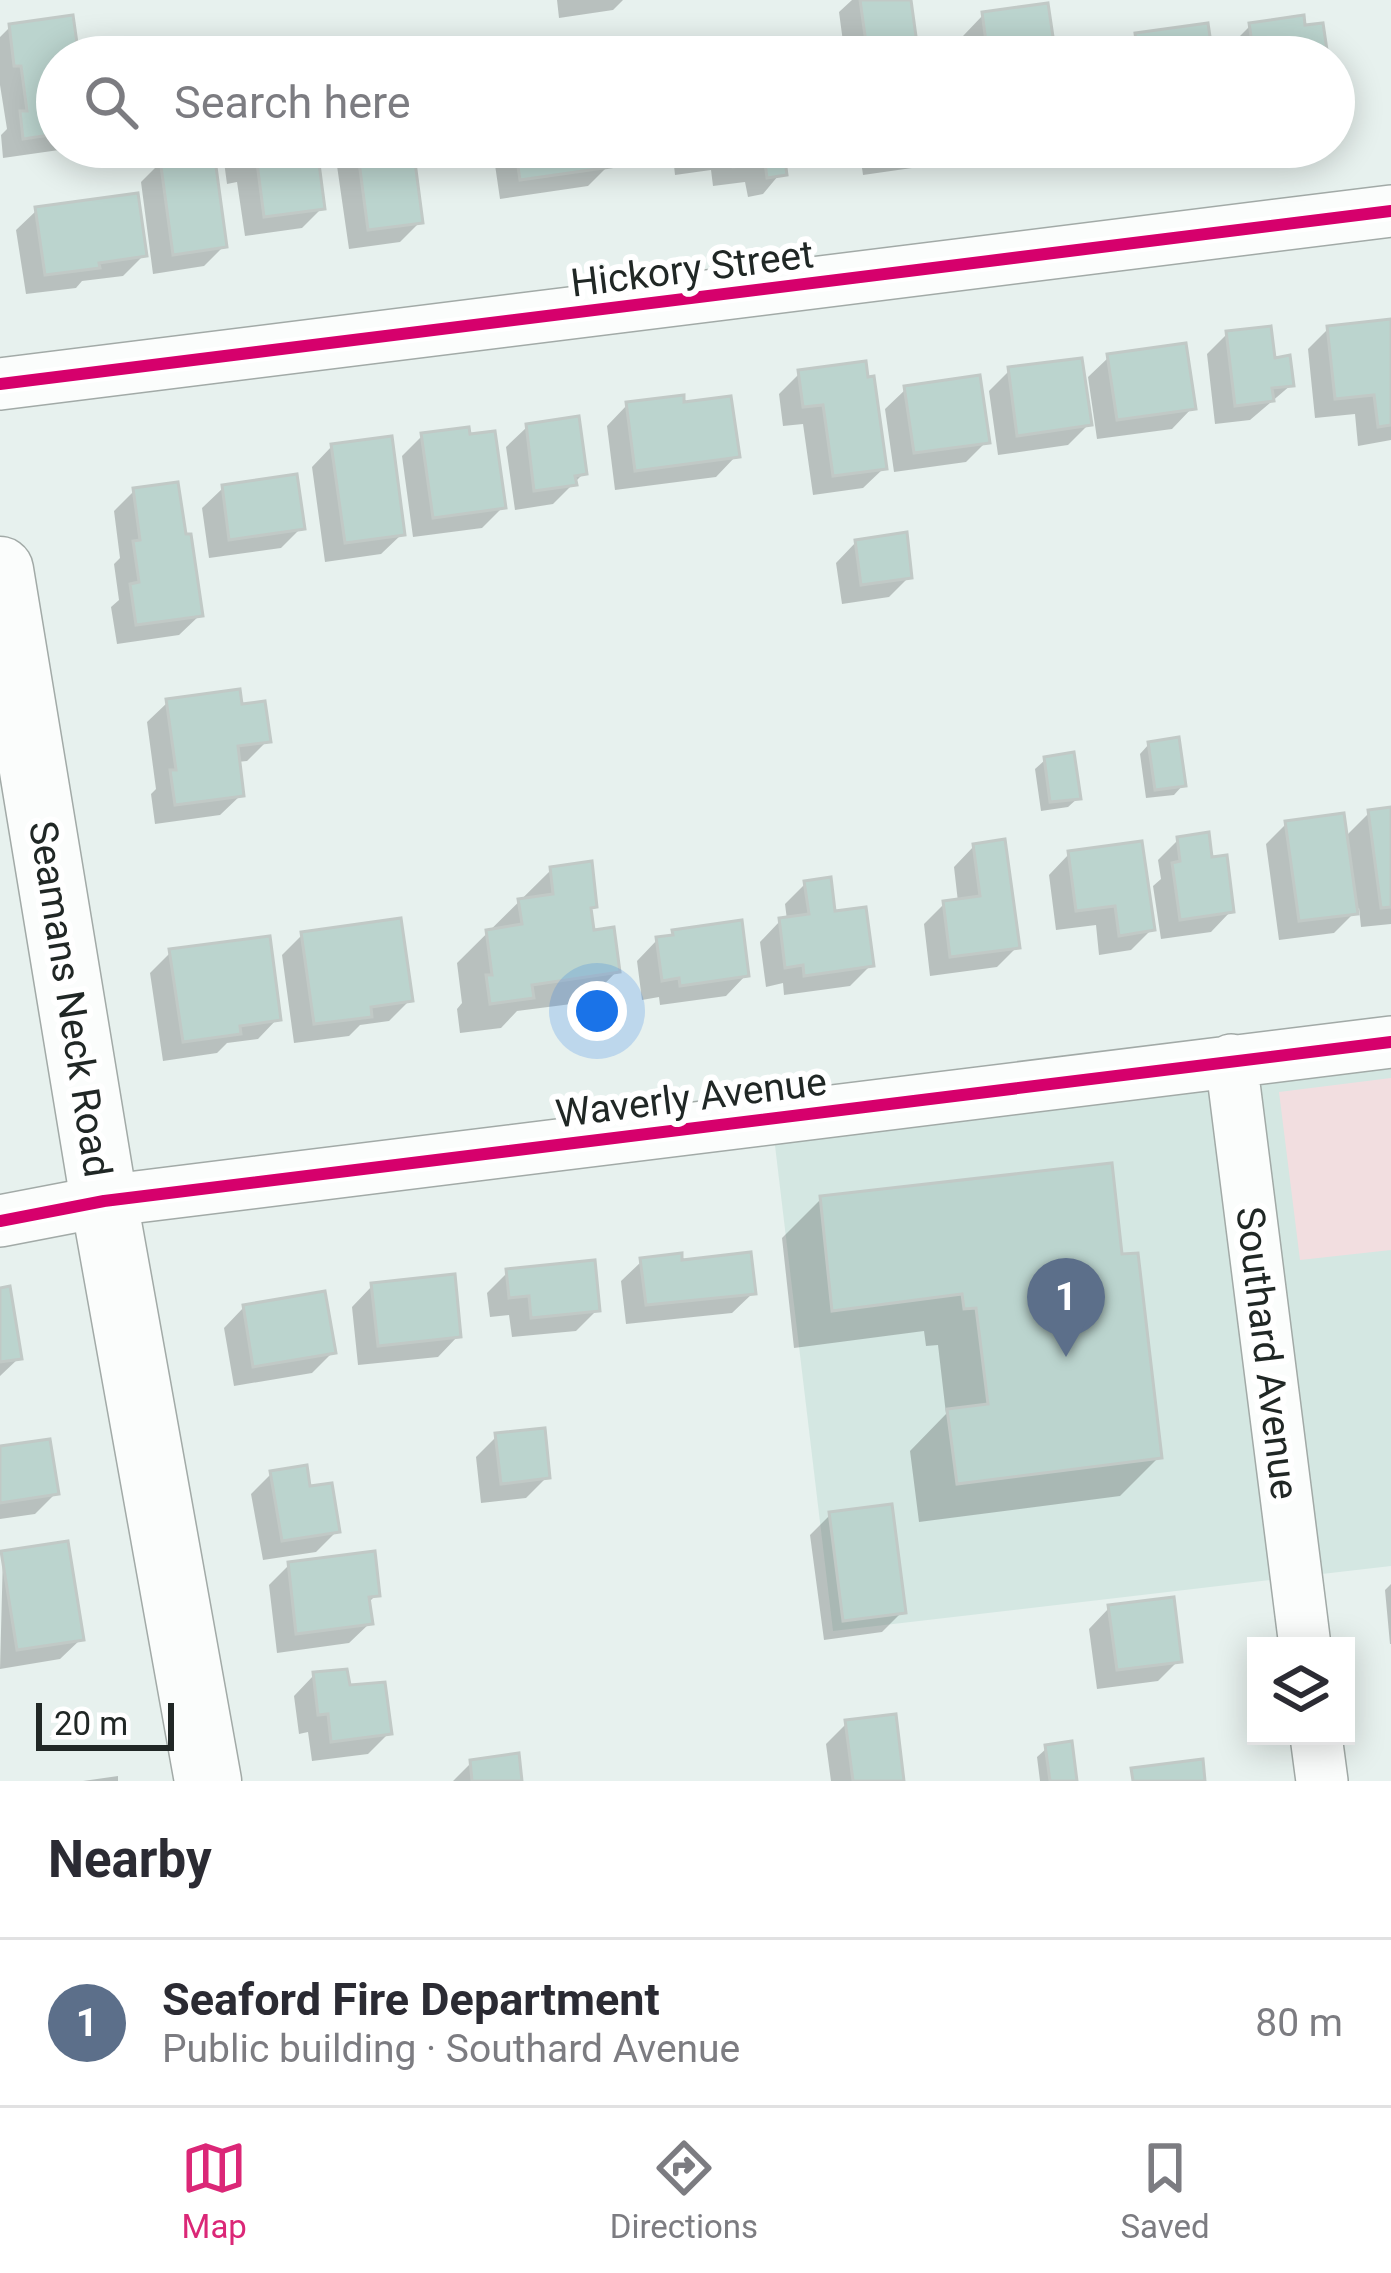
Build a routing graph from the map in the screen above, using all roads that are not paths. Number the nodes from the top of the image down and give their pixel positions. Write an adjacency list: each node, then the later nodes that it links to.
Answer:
1 (1391, 211): 2 (street, Hickory Street)
2 (0, 384)
3 (0, 570): 6 (street, Seamans Neck Road)
4 (1391, 1042): 5 (street, Waverly Avenue)
5 (1231, 1060): 6 (street, Waverly Avenue); 8 (street, Southard Avenue)
6 (104, 1201): 7 (street, Waverly Avenue); 10 (street, Seamans Neck Road)
7 (0, 1221)
8 (1304, 1637)
9 (1317, 1745): 11 (street)
10 (208, 1781)
11 (1322, 1781)

